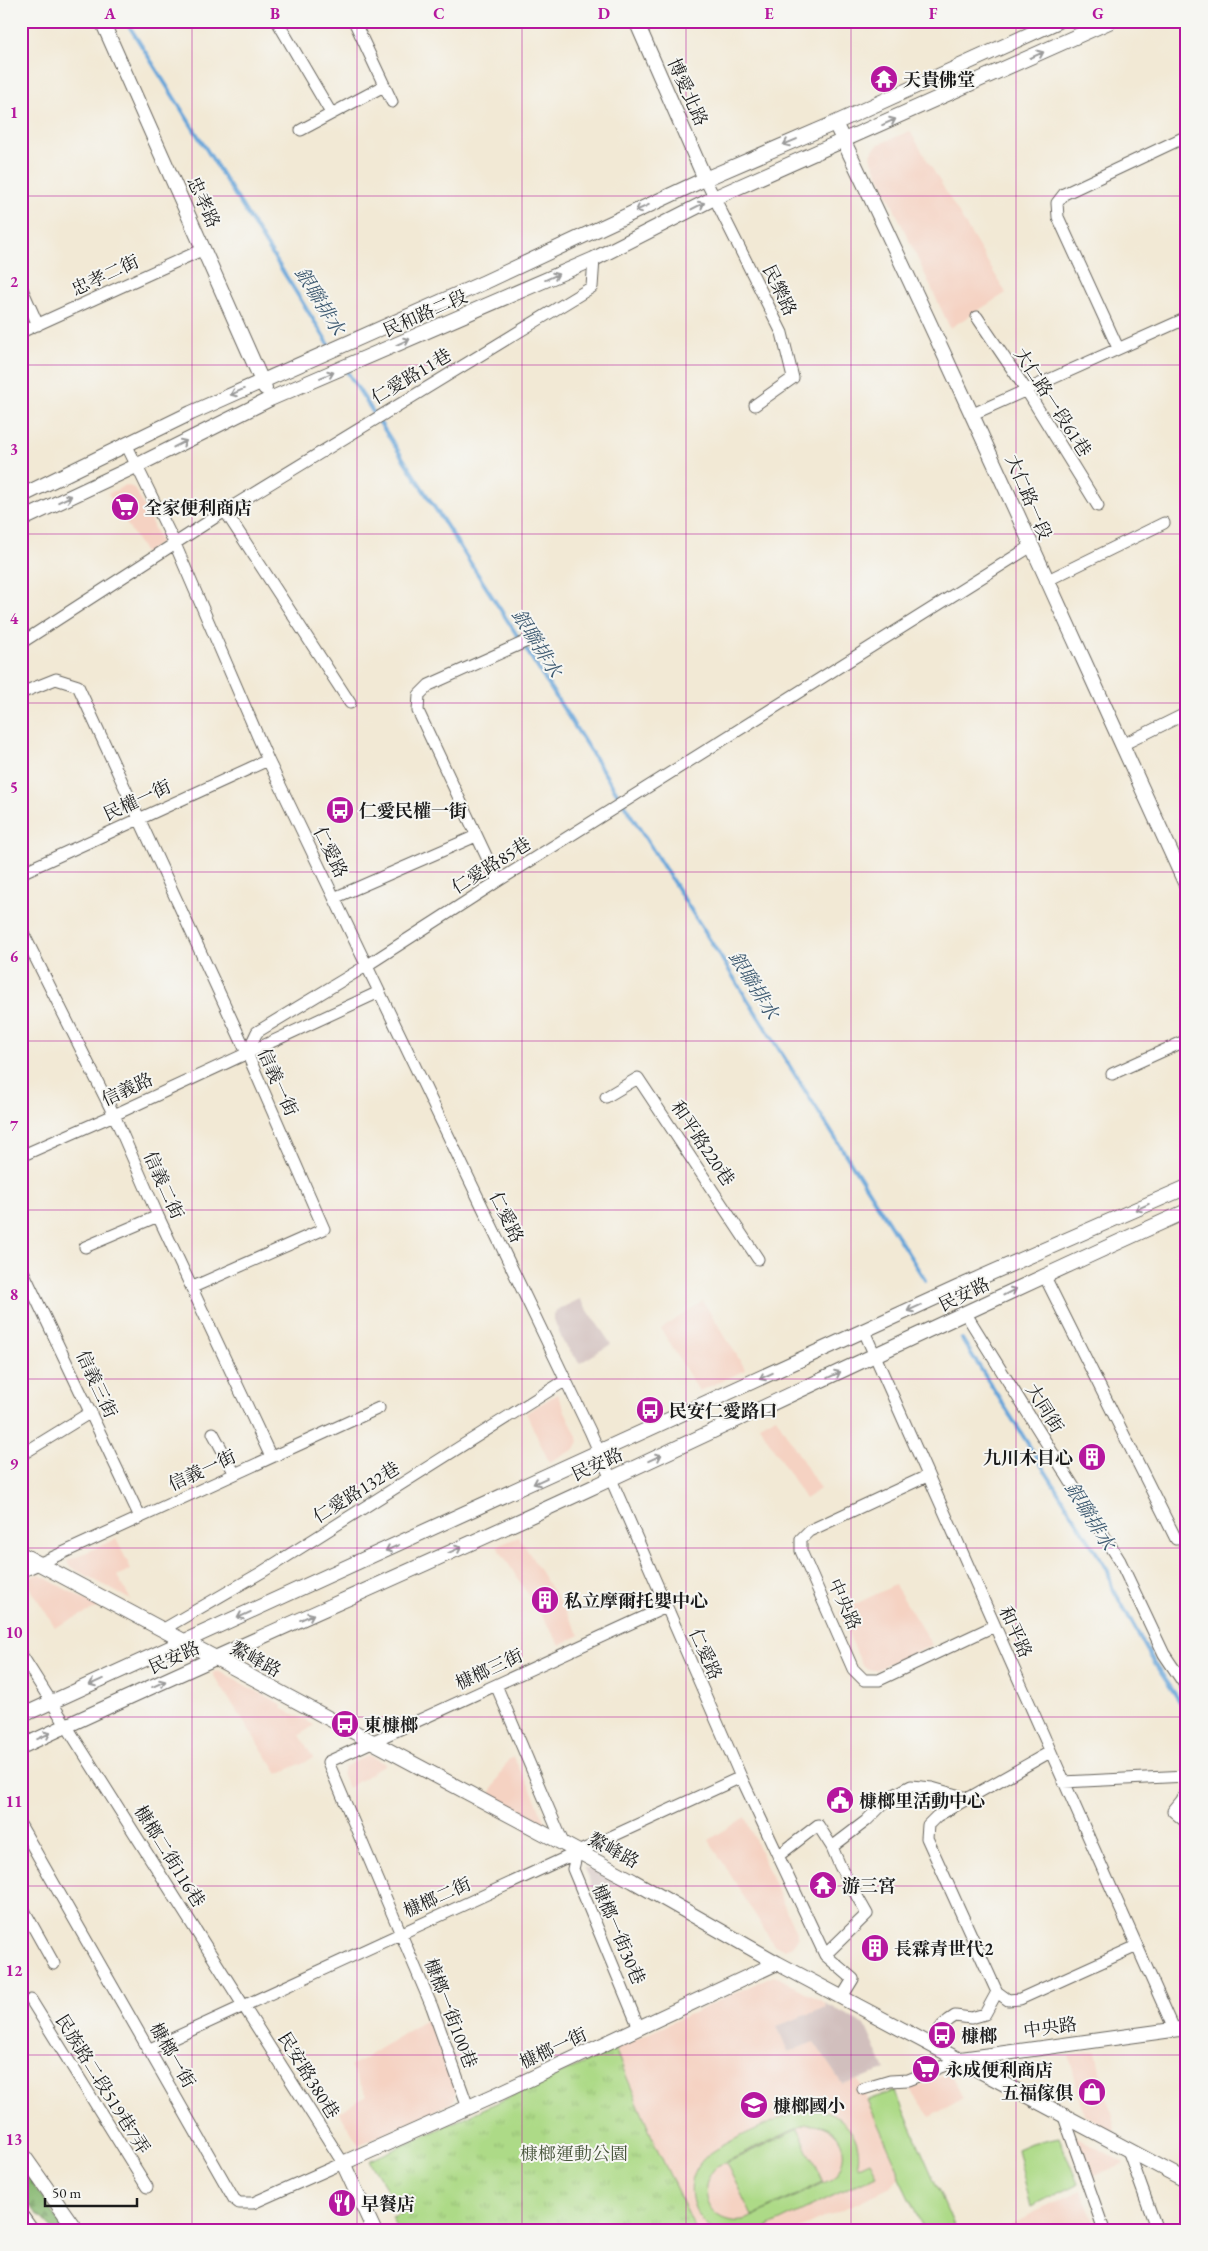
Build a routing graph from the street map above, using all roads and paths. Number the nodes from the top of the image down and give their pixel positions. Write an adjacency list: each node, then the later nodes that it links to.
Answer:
1 (102, 21): 16 (street, 忠孝路)
2 (277, 21): 9 (street)
3 (354, 21): 7 (street)
4 (1059, 21): 10 (street, 民和路二段)
5 (1111, 21): 13 (street, 民和路二段, one-way to 5)
6 (642, 23): 14 (street, 博愛北路)
7 (384, 86): 8 (street); 9 (street)
8 (392, 102)
9 (331, 113): 11 (street)
10 (835, 123): 13 (street, 大仁路一段); 14 (street, 民和路二段, one-way to 14)
11 (301, 130)
12 (1187, 136): 25 (street)
13 (844, 142): 15 (street, 民和路二段); 30 (street, 大仁路一段)
14 (705, 179): 15 (street, 民樂路); 18 (street, 民和路二段, one-way to 18)
15 (716, 198): 17 (street, 民和路二段, one-way to 15); 29 (street, 民樂路)
16 (204, 249): 23 (street, 忠孝二街); 26 (street, 忠孝路)
17 (594, 259): 20 (street, 民和路二段, one-way to 17); 35 (street, 仁愛路11巷)
18 (485, 282): 20 (street); 26 (street, 民和路二段)
19 (21, 287): 23 (street)
20 (493, 303): 28 (street, 民和路二段, one-way to 20)
21 (977, 318): 27 (street, 大仁路一段61巷)
22 (1187, 318): 25 (street)
23 (38, 325): 24 (street, 忠孝二街)
24 (21, 332)
25 (1118, 348): 27 (street)
26 (262, 381): 28 (street, 忠孝路); 31 (street, 民和路二段, one-way to 31)
27 (1027, 391): 30 (street); 34 (street, 大仁路一段61巷)
28 (270, 399): 32 (street, 民和路二段, one-way to 28)
29 (755, 405)
30 (973, 414): 39 (street, 大仁路一段)
31 (126, 444): 32 (street, 仁愛路); 33 (street, 民和路二段)
32 (136, 466): 36 (street, 民和路二段, one-way to 32); 38 (street, 仁愛路)
33 (21, 496)
34 (1098, 506)
35 (225, 510): 38 (street, 仁愛路11巷); 44 (street)
36 (21, 520)
37 (1164, 523): 40 (street)
38 (175, 544): 42 (street, 仁愛路11巷); 47 (street, 仁愛路)
39 (1030, 547): 40 (street, 大仁路一段); 51 (street, 仁愛路85巷)
40 (1046, 581): 46 (street, 大仁路一段)
41 (532, 638): 49 (street)
42 (21, 643)
43 (21, 693): 48 (street, 信義一街)
44 (350, 703)
45 (1187, 713): 46 (street)
46 (1122, 746): 52 (street, 大仁路一段)
47 (268, 760): 48 (street, 民權一街); 53 (street, 仁愛路)
48 (140, 818): 50 (street, 民權一街); 58 (street, 信義一街)
49 (476, 836): 51 (street); 53 (street)
50 (21, 873)
51 (498, 881): 55 (street, 仁愛路85巷)
52 (1187, 887)
53 (334, 898): 55 (street, 仁愛路)
54 (21, 929): 61 (street, 信義二街)
55 (366, 966): 56 (street, 仁愛路); 58 (street)
56 (379, 992): 58 (street, 信義路); 75 (street, 仁愛路)
57 (1187, 1040): 59 (street)
58 (247, 1053): 61 (street, 信義路); 71 (street, 信義一街)
59 (1112, 1074)
60 (606, 1097): 68 (street, 和平路220巷)
61 (114, 1115): 62 (street, 信義路); 65 (street, 信義二街)
62 (21, 1156)
63 (1187, 1187): 67 (street, 民安路, one-way to 67)
64 (1187, 1211): 70 (street, 民安路)
65 (158, 1216): 66 (street); 71 (street, 信義二街)
66 (85, 1247)
67 (1034, 1255): 70 (street); 73 (street, 民安路, one-way to 73)
68 (758, 1259)
69 (21, 1267): 77 (street, 信義三街)
70 (1044, 1275): 72 (street, 民安路, one-way to 70); 86 (street)
71 (193, 1287): 81 (street, 信義二街)
72 (966, 1314): 74 (street, 民安路); 97 (street, 大同街)
73 (864, 1331): 74 (street, 和平路); 79 (street, 民安路, one-way to 79)
74 (875, 1356): 83 (street, 和平路); 84 (street, 民安路, one-way to 74)
75 (566, 1380): 79 (street, 仁愛路); 92 (street, 仁愛路132巷)
76 (379, 1408): 81 (street, 信義一街)
77 (91, 1412): 80 (street); 85 (street, 信義三街)
78 (213, 1433): 82 (street)
79 (600, 1453): 84 (street, 仁愛路); 93 (street, 民安路, one-way to 93)
80 (21, 1455)
81 (272, 1457): 82 (street, 信義一街)
82 (235, 1474): 85 (street, 信義一街)
83 (927, 1476): 91 (street, 和平路); 91 (street, 中央路)
84 (611, 1479): 90 (street, 仁愛路); 95 (street, 民安路, one-way to 84)
85 (140, 1517): 88 (street, 信義一街)
86 (1176, 1539)
87 (21, 1554): 88 (street, 鰲峰路)
88 (39, 1564): 89 (street, 信義一街); 92 (street, 鰲峰路)
89 (21, 1572)
90 (666, 1608): 96 (street, 槺榔三街); 106 (street, 仁愛路)
91 (994, 1626): 103 (street, 和平路)
92 (162, 1630): 93 (street, 鰲峰路)
93 (184, 1642): 95 (street, 鰲峰路); 98 (street, 民安路, one-way to 98)
94 (21, 1654): 98 (street, 槺榔二街116巷)
95 (216, 1659): 100 (street, 民安路, one-way to 95); 101 (street, 鰲峰路)
96 (496, 1685): 101 (street, 槺榔三街); 112 (street)
97 (1187, 1688)
98 (52, 1702): 99 (street, 民安路); 100 (street, 槺榔二街116巷)
99 (21, 1716)
100 (67, 1726): 102 (street, 民安路, one-way to 100); 125 (street, 槺榔二街116巷)
101 (372, 1742): 104 (street, 槺榔三街); 112 (street, 鰲峰路)
102 (21, 1747)
103 (1050, 1752): 107 (street, 和平路); 109 (street)
104 (328, 1762): 117 (street, 槺榔一街100巷)
105 (1187, 1776): 107 (street)
106 (741, 1777): 114 (street, 槺榔二街); 115 (street, 仁愛路)
107 (1063, 1782): 118 (street, 和平路)
108 (1187, 1788): 110 (street)
109 (967, 1798): 113 (street); 122 (street)
110 (1187, 1823)
111 (21, 1826): 129 (street, 槺榔一街)
112 (564, 1845): 114 (street, 鰲峰路)
113 (832, 1847): 115 (street); 119 (street)
114 (578, 1852): 117 (street, 槺榔二街); 120 (street, 鰲峰路); 126 (street, 槺榔一街30巷)
115 (778, 1856): 119 (street, 仁愛路)
116 (21, 1905): 121 (street)
117 (400, 1933): 125 (street, 槺榔二街); 132 (street, 槺榔一街100巷)
118 (1137, 1946): 122 (street); 127 (street, 和平路)
119 (824, 1955): 123 (street, 仁愛路)
120 (777, 1963): 123 (street, 鰲峰路); 126 (street, 槺榔一街)
121 (54, 1964)
122 (997, 1992): 128 (street)
123 (842, 1997): 128 (street, 鰲峰路)
124 (30, 2000): 138 (street, 民族路二段519巷7弄)
125 (244, 2005): 129 (street, 槺榔二街); 136 (street, 民安路380巷)
126 (639, 2028): 132 (street, 槺榔一街)
127 (1180, 2029): 130 (street, 中央路)
128 (933, 2045): 130 (street, 鰲峰路)
129 (148, 2050): 136 (street, 槺榔一街)
130 (961, 2060): 131 (street, 中央路); 133 (street, 鰲峰路)
131 (863, 2089)
132 (468, 2107): 136 (street, 槺榔一街)
133 (1063, 2114): 134 (street, 鰲峰路); 143 (street)
134 (1128, 2150): 137 (street, 鰲峰路); 144 (street)
135 (21, 2152): 141 (street)
136 (343, 2163): 142 (street)
137 (1187, 2181)
138 (147, 2187)
139 (21, 2216): 140 (street)
140 (31, 2230)
141 (76, 2230)
142 (374, 2230)
143 (1104, 2230)
144 (1157, 2230)

